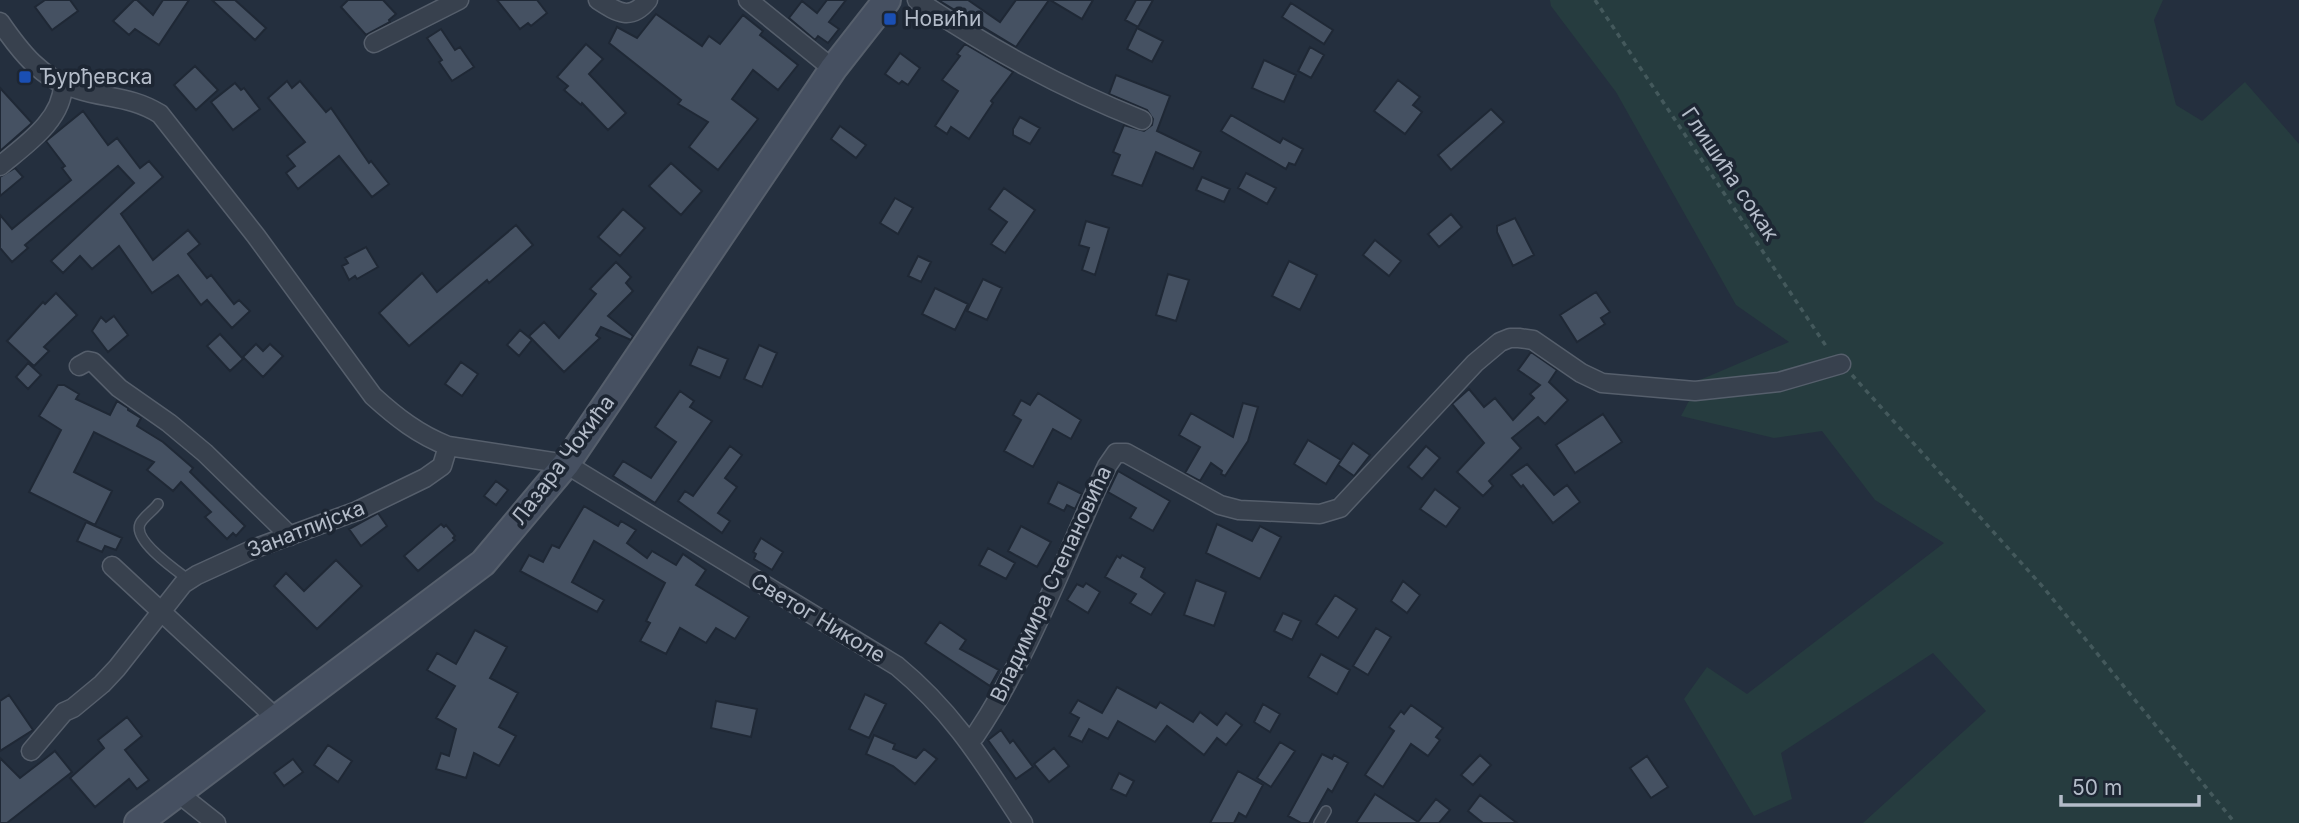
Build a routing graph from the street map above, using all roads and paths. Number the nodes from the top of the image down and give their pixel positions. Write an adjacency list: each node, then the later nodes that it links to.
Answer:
1 (459, 0): 9 (street)
2 (598, 0): 3 (street)
3 (648, 0)
4 (748, 0): 10 (street)
5 (887, 0): 10 (street, Лазара Чокића)
6 (917, 0): 12 (street)
7 (1595, 0): 14 (path, Глишића сокак)
8 (0, 22): 11 (street)
9 (374, 43)
10 (833, 69): 17 (street, Лазара Чокића)
11 (63, 84): 13 (street); 16 (street)
12 (1142, 120)
13 (0, 166)
14 (1841, 364): 24 (street, Владимира Степановића); 32 (path, Глишића сокак)
15 (79, 366): 19 (street)
16 (448, 446): 17 (street); 19 (street, Занатлијска)
17 (566, 464): 23 (street, Лазара Чокића); 24 (street, Светог Николе)
18 (158, 504): 21 (lane)
19 (290, 536): 21 (street, Занатлијска)
20 (112, 566): 22 (street)
21 (189, 580): 22 (street, Занатлијска)
22 (161, 612): 23 (street); 25 (street, Занатлијска)
23 (277, 719): 26 (street, Лазара Чокића)
24 (969, 740): 30 (street, Светог Николе)
25 (31, 751)
26 (178, 793): 28 (street, Лазара Чокића); 29 (street)
27 (1326, 811): 31 (lane)
28 (138, 823)
29 (216, 823)
30 (1023, 823)
31 (1319, 823)
32 (2235, 823)

